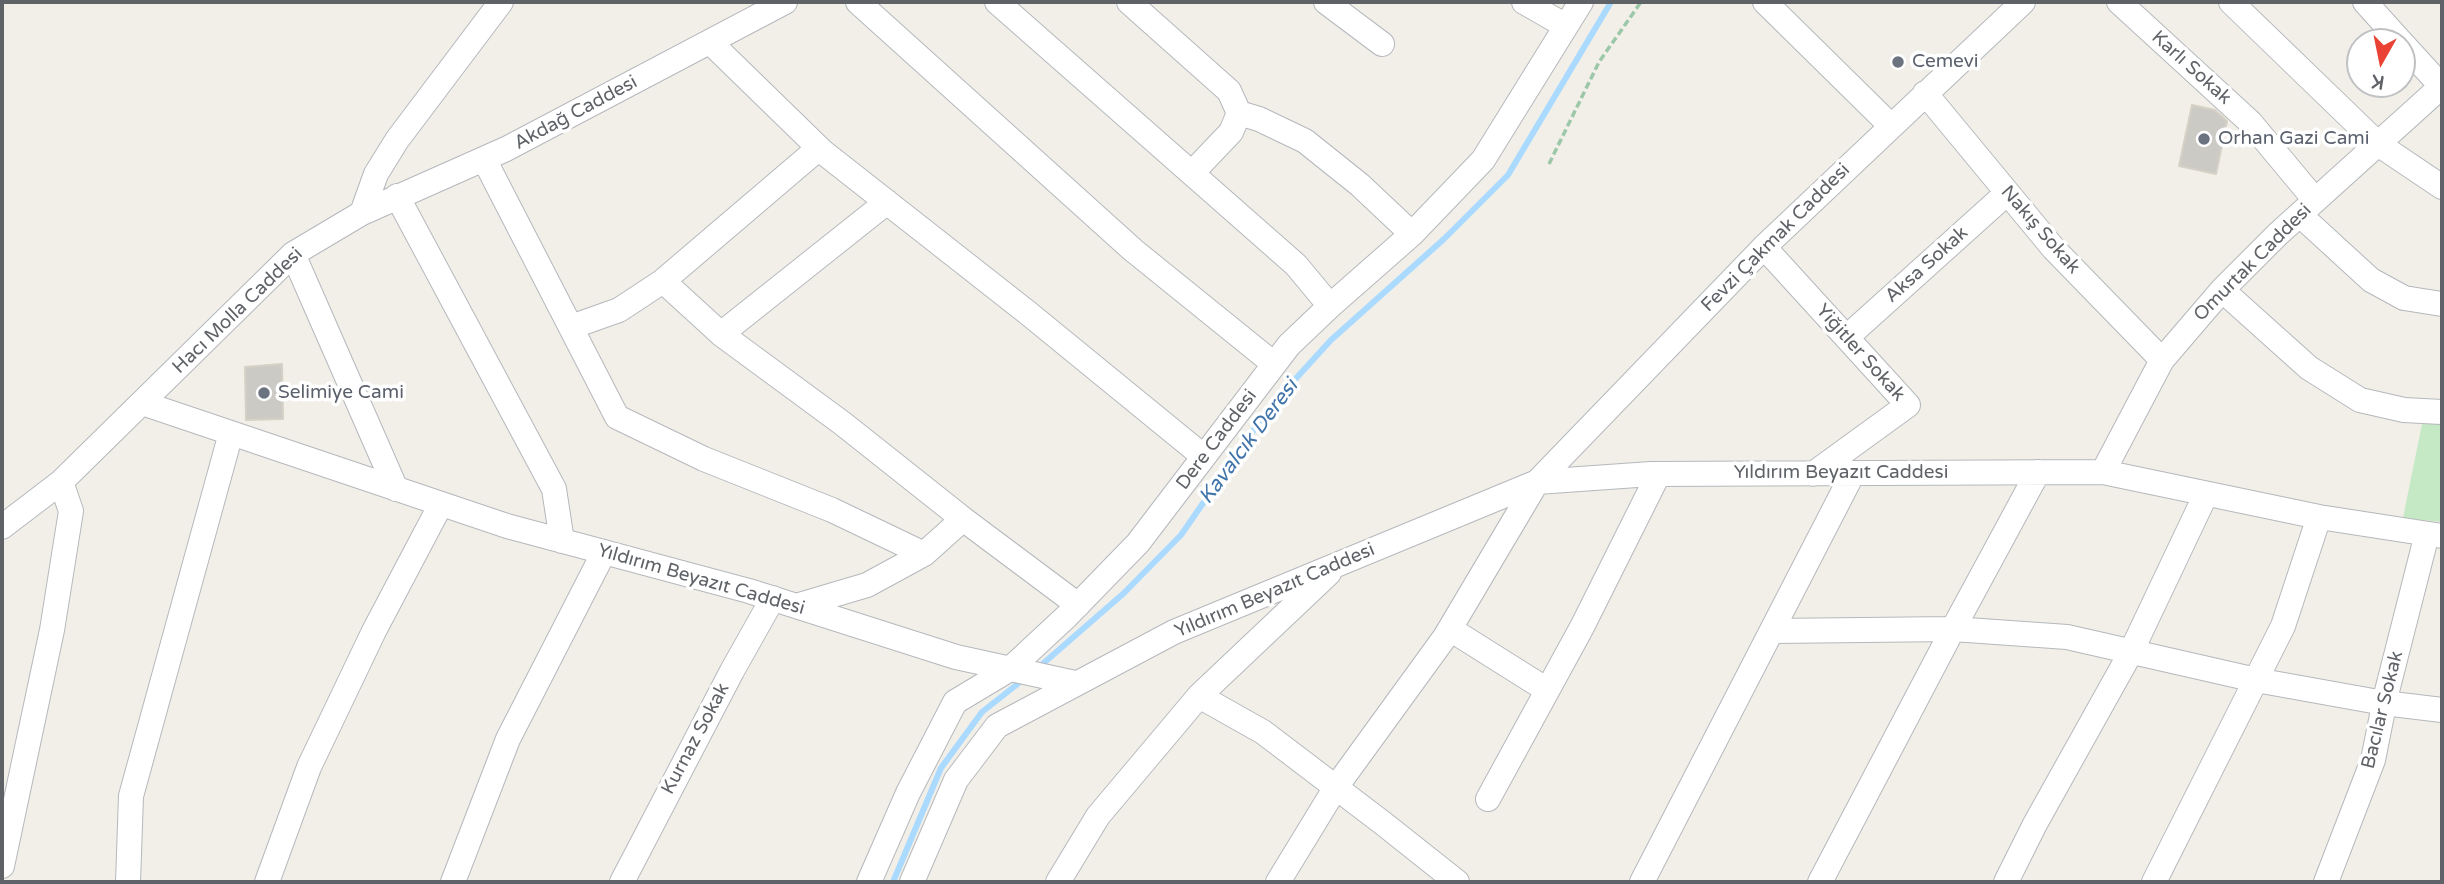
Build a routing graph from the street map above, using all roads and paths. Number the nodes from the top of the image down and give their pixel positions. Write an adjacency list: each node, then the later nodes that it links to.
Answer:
1 (501, 2): 34 (street)
2 (785, 2): 17 (street, Akdağ Caddesi)
3 (858, 2): 46 (street)
4 (998, 2): 28 (street)
5 (1129, 2): 22 (street)
6 (1326, 2): 18 (street)
7 (1524, 2): 15 (street)
8 (1581, 2): 15 (street, Dere Caddesi)
9 (1641, 2): 27 (path)
10 (1765, 2): 23 (street)
11 (2023, 2): 21 (street, Fevzi Çakmak Caddesi)
12 (2119, 2): 33 (street, Karlı Sokak)
13 (2231, 2): 24 (street)
14 (2365, 2): 16 (street)
15 (1566, 26): 35 (street, Dere Caddesi)
16 (2389, 28)
17 (710, 42): 25 (street); 26 (street, Akdağ Caddesi)
18 (1382, 44)
19 (2416, 57): 20 (street)
20 (2442, 86): 24 (street, Omurtak Caddesi)
21 (1925, 93): 23 (street, Fevzi Çakmak Caddesi); 30 (street, Nakış Sokak)
22 (1239, 113): 28 (street); 35 (street)
23 (1891, 126): 36 (street, Fevzi Çakmak Caddesi)
24 (2378, 144): 29 (street); 33 (street, Omurtak Caddesi)
25 (819, 148): 32 (street); 38 (street)
26 (484, 159): 31 (street, Akdağ Caddesi); 42 (street)
27 (1549, 164)
28 (1192, 173): 41 (street)
29 (2442, 187)
30 (2007, 193): 44 (street, Aksa Sokak); 45 (street, Nakış Sokak)
31 (397, 196): 34 (street, Akdağ Caddesi); 65 (street)
32 (887, 202): 43 (street); 50 (street)
33 (2308, 207): 39 (street, Omurtak Caddesi); 40 (street, Karlı Sokak)
34 (362, 213): 37 (street, Hacı Molla Caddesi)
35 (1412, 234): 41 (street, Dere Caddesi)
36 (1764, 247): 44 (street, Yiğitler Sokak); 57 (street, Fevzi Çakmak Caddesi)
37 (293, 254): 47 (street, Hacı Molla Caddesi); 58 (street)
38 (663, 281): 42 (street); 43 (street)
39 (2222, 290): 45 (street, Omurtak Caddesi); 48 (street)
40 (2442, 304)
41 (1330, 306): 46 (street, Dere Caddesi)
42 (572, 327): 67 (street)
43 (721, 334): 62 (street)
44 (1847, 337): 54 (street, Yiğitler Sokak)
45 (2162, 360): 52 (street, Omurtak Caddesi)
46 (1274, 365): 50 (street, Dere Caddesi)
47 (142, 403): 49 (street, Yıldırım Beyazıt Caddesi); 56 (street, Hacı Molla Caddesi)
48 (2442, 412)
49 (231, 433): 58 (street, Yıldırım Beyazıt Caddesi); 85 (street)
50 (1203, 456): 70 (street, Dere Caddesi)
51 (2038, 472): 52 (street, Yıldırım Beyazıt Caddesi); 53 (street, Yıldırım Beyazıt Caddesi); 72 (street)
52 (2103, 472): 59 (street, Yıldırım Beyazıt Caddesi)
53 (1853, 473): 54 (street, Yıldırım Beyazıt Caddesi); 73 (street)
54 (1813, 474): 55 (street, Yıldırım Beyazıt Caddesi)
55 (1658, 475): 57 (street, Yıldırım Beyazıt Caddesi); 78 (street)
56 (61, 482): 63 (street, Hacı Molla Caddesi); 84 (street)
57 (1537, 482): 68 (street, Yıldırım Beyazıt Caddesi); 71 (street)
58 (396, 489): 60 (street, Yıldırım Beyazıt Caddesi)
59 (2206, 494): 61 (street, Yıldırım Beyazıt Caddesi); 74 (street)
60 (441, 504): 65 (street, Yıldırım Beyazıt Caddesi); 86 (street)
61 (2319, 517): 64 (street, Yıldırım Beyazıt Caddesi); 76 (street)
62 (963, 519): 67 (street); 70 (street)
63 (2, 527)
64 (2435, 535): 80 (street, Bacılar Sokak)
65 (562, 541): 66 (street, Yıldırım Beyazıt Caddesi)
66 (604, 552): 69 (street, Yıldırım Beyazıt Caddesi); 87 (street)
67 (924, 554): 69 (street)
68 (1339, 563): 77 (street, Yıldırım Beyazıt Caddesi); 79 (street)
69 (784, 602): 75 (street, Yıldırım Beyazıt Caddesi); 88 (street, Kurnaz Sokak)
70 (1078, 605): 75 (street, Dere Caddesi)
71 (1450, 629): 78 (street); 82 (street)
72 (1953, 629): 73 (street); 74 (street); 95 (street)
73 (1773, 631): 94 (street)
74 (2131, 652): 76 (street); 96 (street)
75 (1010, 669): 77 (street, Yıldırım Beyazıt Caddesi); 89 (street, Dere Caddesi)
76 (2256, 680): 80 (street); 97 (street)
77 (1075, 683): 90 (street)
78 (1547, 690): 83 (street)
79 (1199, 696): 82 (street); 91 (street)
80 (2384, 703): 81 (street); 98 (street, Bacılar Sokak)
81 (2442, 710)
82 (1336, 787): 92 (street); 93 (street)
83 (1488, 799)
84 (2, 866)
85 (128, 882)
86 (267, 882)
87 (453, 882)
88 (622, 882)
89 (869, 882)
90 (912, 882)
91 (1058, 882)
92 (1278, 882)
93 (1457, 882)
94 (1642, 882)
95 (1821, 882)
96 (2006, 882)
97 (2154, 882)
98 (2326, 882)

